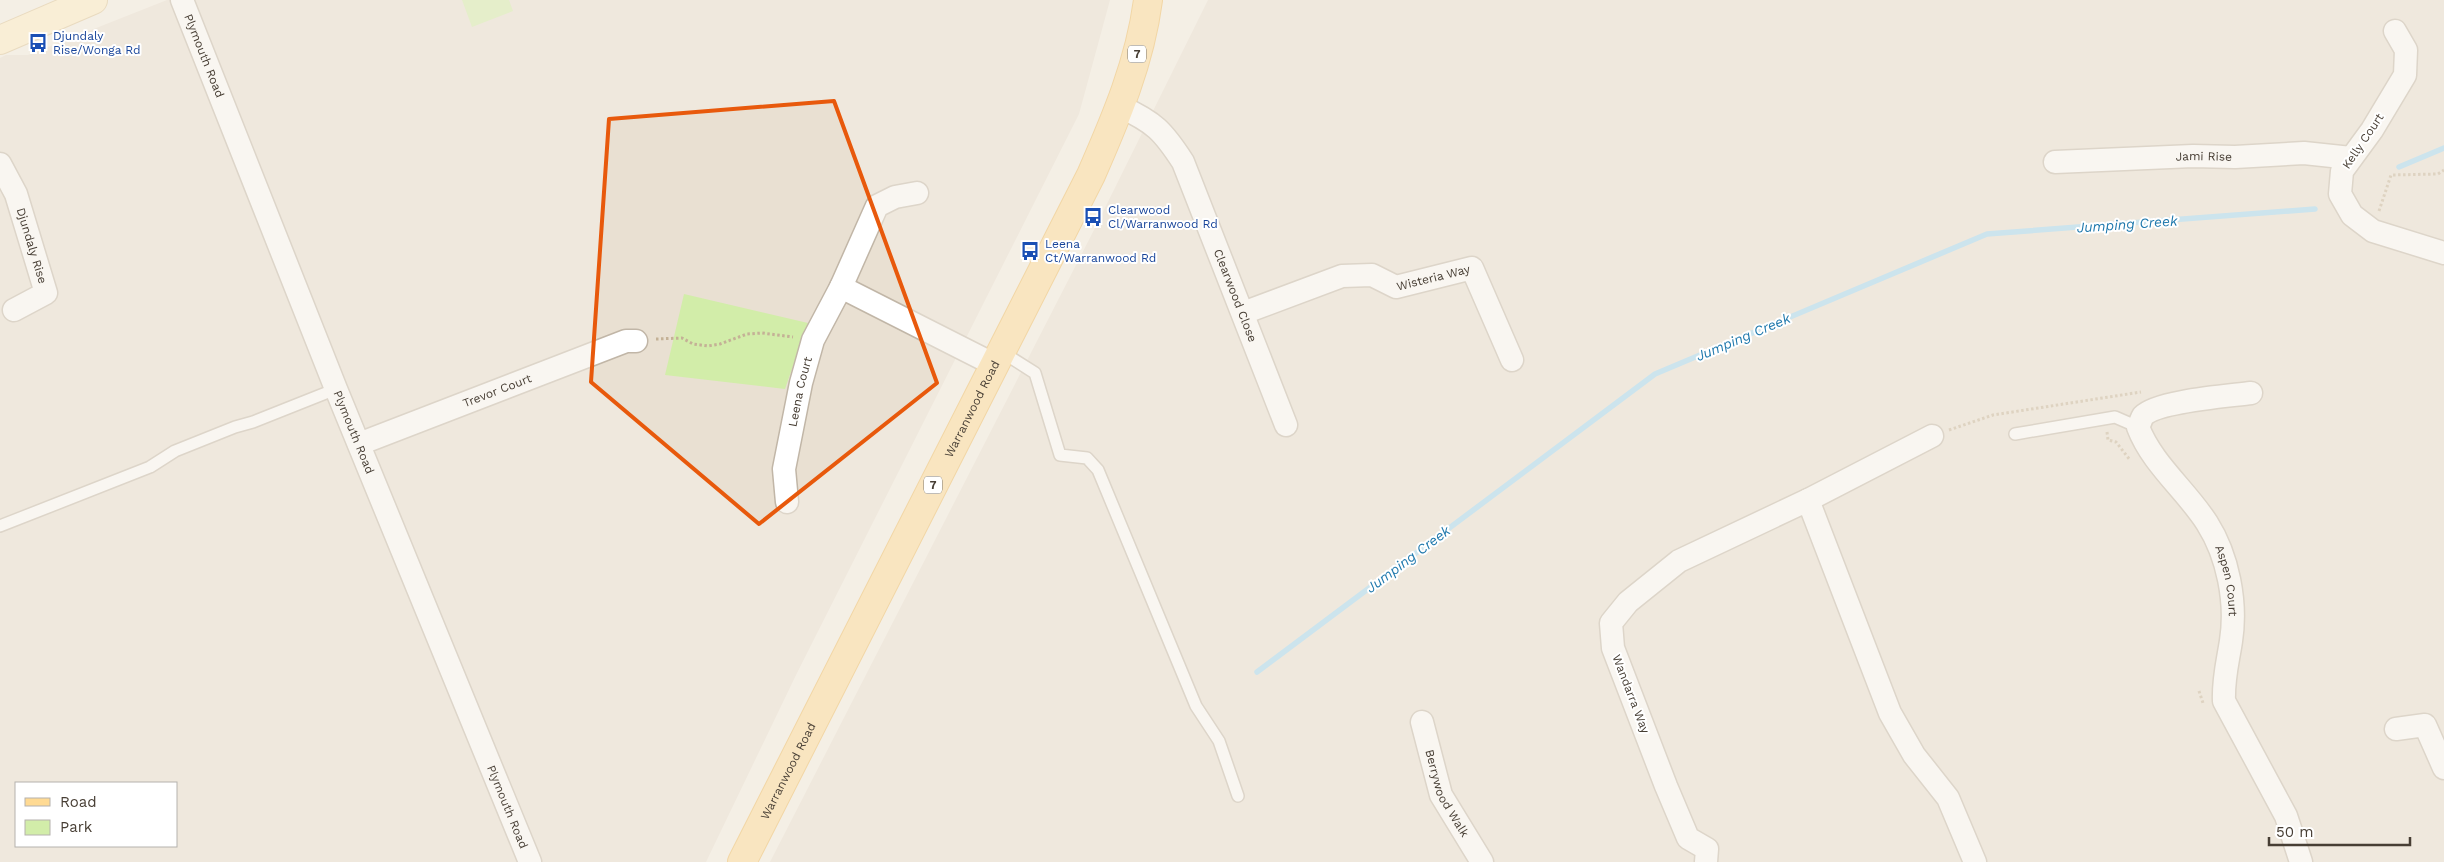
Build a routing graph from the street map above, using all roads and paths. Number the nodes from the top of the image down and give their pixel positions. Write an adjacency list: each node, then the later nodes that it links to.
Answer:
1 (93, 0): 5 (main road)
2 (182, 0): 21 (street, Plymouth Road)
3 (1148, 0): 6 (main road, Warranwood Road / 7)
4 (2395, 31): 7 (street, Kelly Court)
5 (0, 40)
6 (1120, 107): 16 (street, Clearwood Close); 19 (main road, Warranwood Road / 7)
7 (2351, 158): 8 (street, Jami Rise); 12 (street, Kelly Court)
8 (2055, 162)
9 (0, 164): 15 (street, Djundaly Rise)
10 (2444, 170): 12 (path)
11 (917, 193): 14 (street, Leena Court)
12 (2373, 231): 13 (street, Kelly Court)
13 (2444, 253)
14 (840, 287): 17 (street, Leena Court); 19 (street)
15 (14, 310)
16 (1243, 314): 20 (street, Wisteria Way); 24 (street, Clearwood Close)
17 (813, 340): 18 (path); 30 (street, Leena Court)
18 (636, 341): 28 (street, Trevor Court)
19 (998, 358): 35 (lane); 37 (main road, Warranwood Road / 7)
20 (1512, 360)
21 (336, 389): 28 (street, Plymouth Road); 31 (lane)
22 (2145, 391): 27 (path)
23 (2251, 393): 25 (street)
24 (1286, 425)
25 (2138, 427): 26 (lane); 41 (street, Aspen Court)
26 (2015, 434)
27 (1932, 436): 29 (street, Wandarra Way)
28 (359, 444): 36 (street, Plymouth Road)
29 (1808, 500): 39 (street, Wandarra Way); 40 (street)
30 (787, 502)
31 (0, 526)
32 (1422, 722): 38 (street, Berrywood Walk)
33 (2396, 729): 34 (street)
34 (2444, 768)
35 (1238, 796)
36 (530, 862)
37 (742, 862)
38 (1482, 862)
39 (1706, 862)
40 (1975, 862)
41 (2301, 862)

